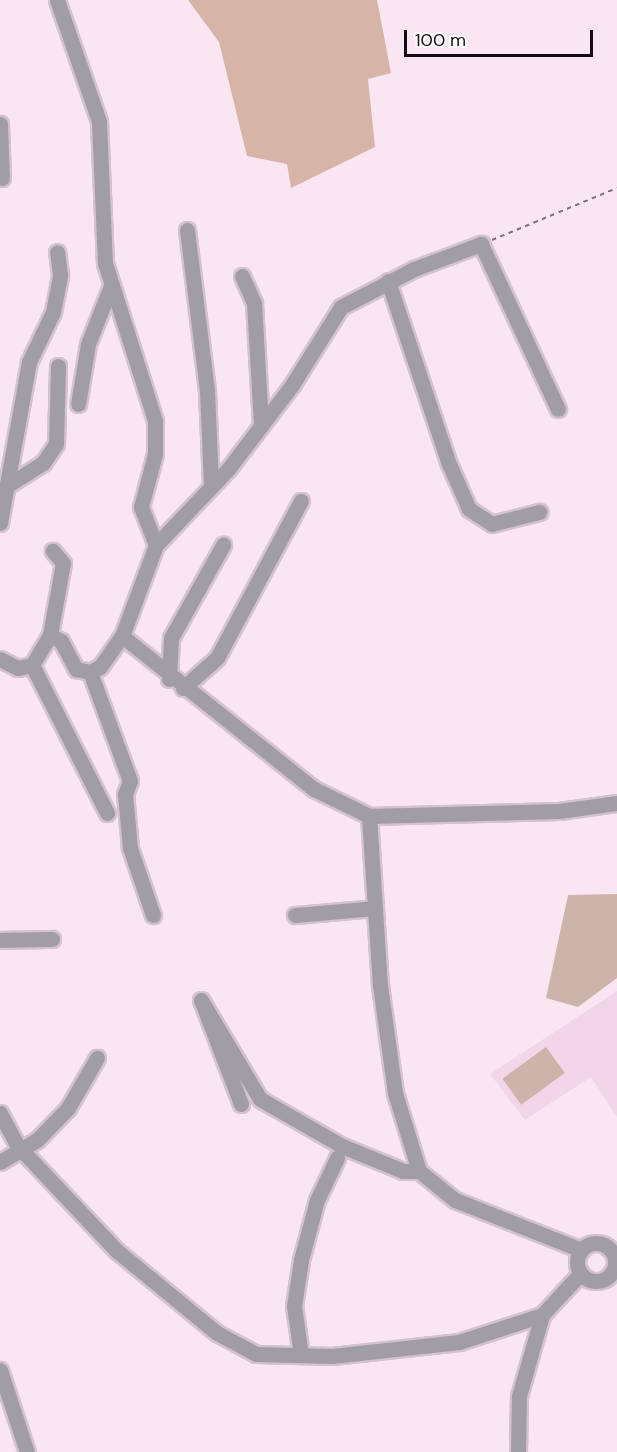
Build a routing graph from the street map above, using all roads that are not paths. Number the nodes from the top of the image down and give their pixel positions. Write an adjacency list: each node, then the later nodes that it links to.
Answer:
1 (57, 0): 8 (street)
2 (1, 131): 3 (street)
3 (2, 178)
4 (187, 230): 14 (street)
5 (57, 252): 13 (street)
6 (242, 276): 12 (street)
7 (388, 281): 11 (street); 12 (street); 16 (street)
8 (111, 286): 10 (street); 18 (street)
9 (58, 366): 13 (street)
10 (78, 404)
11 (558, 410)
12 (261, 426): 14 (street)
13 (5, 487): 17 (street)
14 (211, 487): 18 (street)
15 (301, 501): 27 (street)
16 (539, 512)
17 (0, 523)
18 (156, 545): 22 (street)
19 (223, 545): 26 (street)
20 (53, 551): 21 (street)
21 (50, 635): 24 (street); 25 (street)
22 (122, 636): 25 (street); 26 (street)
23 (0, 659): 24 (street)
24 (32, 665): 29 (street)
25 (90, 672): 32 (street)
26 (170, 679): 27 (street)
27 (183, 688): 30 (street)
28 (617, 803): 30 (street)
29 (107, 813)
30 (369, 816): 31 (street)
31 (375, 908): 33 (street); 42 (street)
32 (153, 915)
33 (295, 915)
34 (52, 939): 35 (street)
35 (0, 940)
36 (97, 1058): 39 (street)
37 (241, 1104): 42 (street)
38 (0, 1113): 39 (street)
39 (21, 1149): 41 (street); 48 (street)
40 (338, 1158): 48 (street)
41 (0, 1162)
42 (419, 1171): 44 (street)
43 (613, 1244): 44 (street); 46 (street)
44 (581, 1250): 45 (street)
45 (580, 1274): 46 (street); 47 (street)
46 (613, 1277)
47 (542, 1315): 48 (street); 51 (street)
48 (301, 1356)
49 (0, 1370): 50 (street)
50 (27, 1452)
51 (518, 1452)

